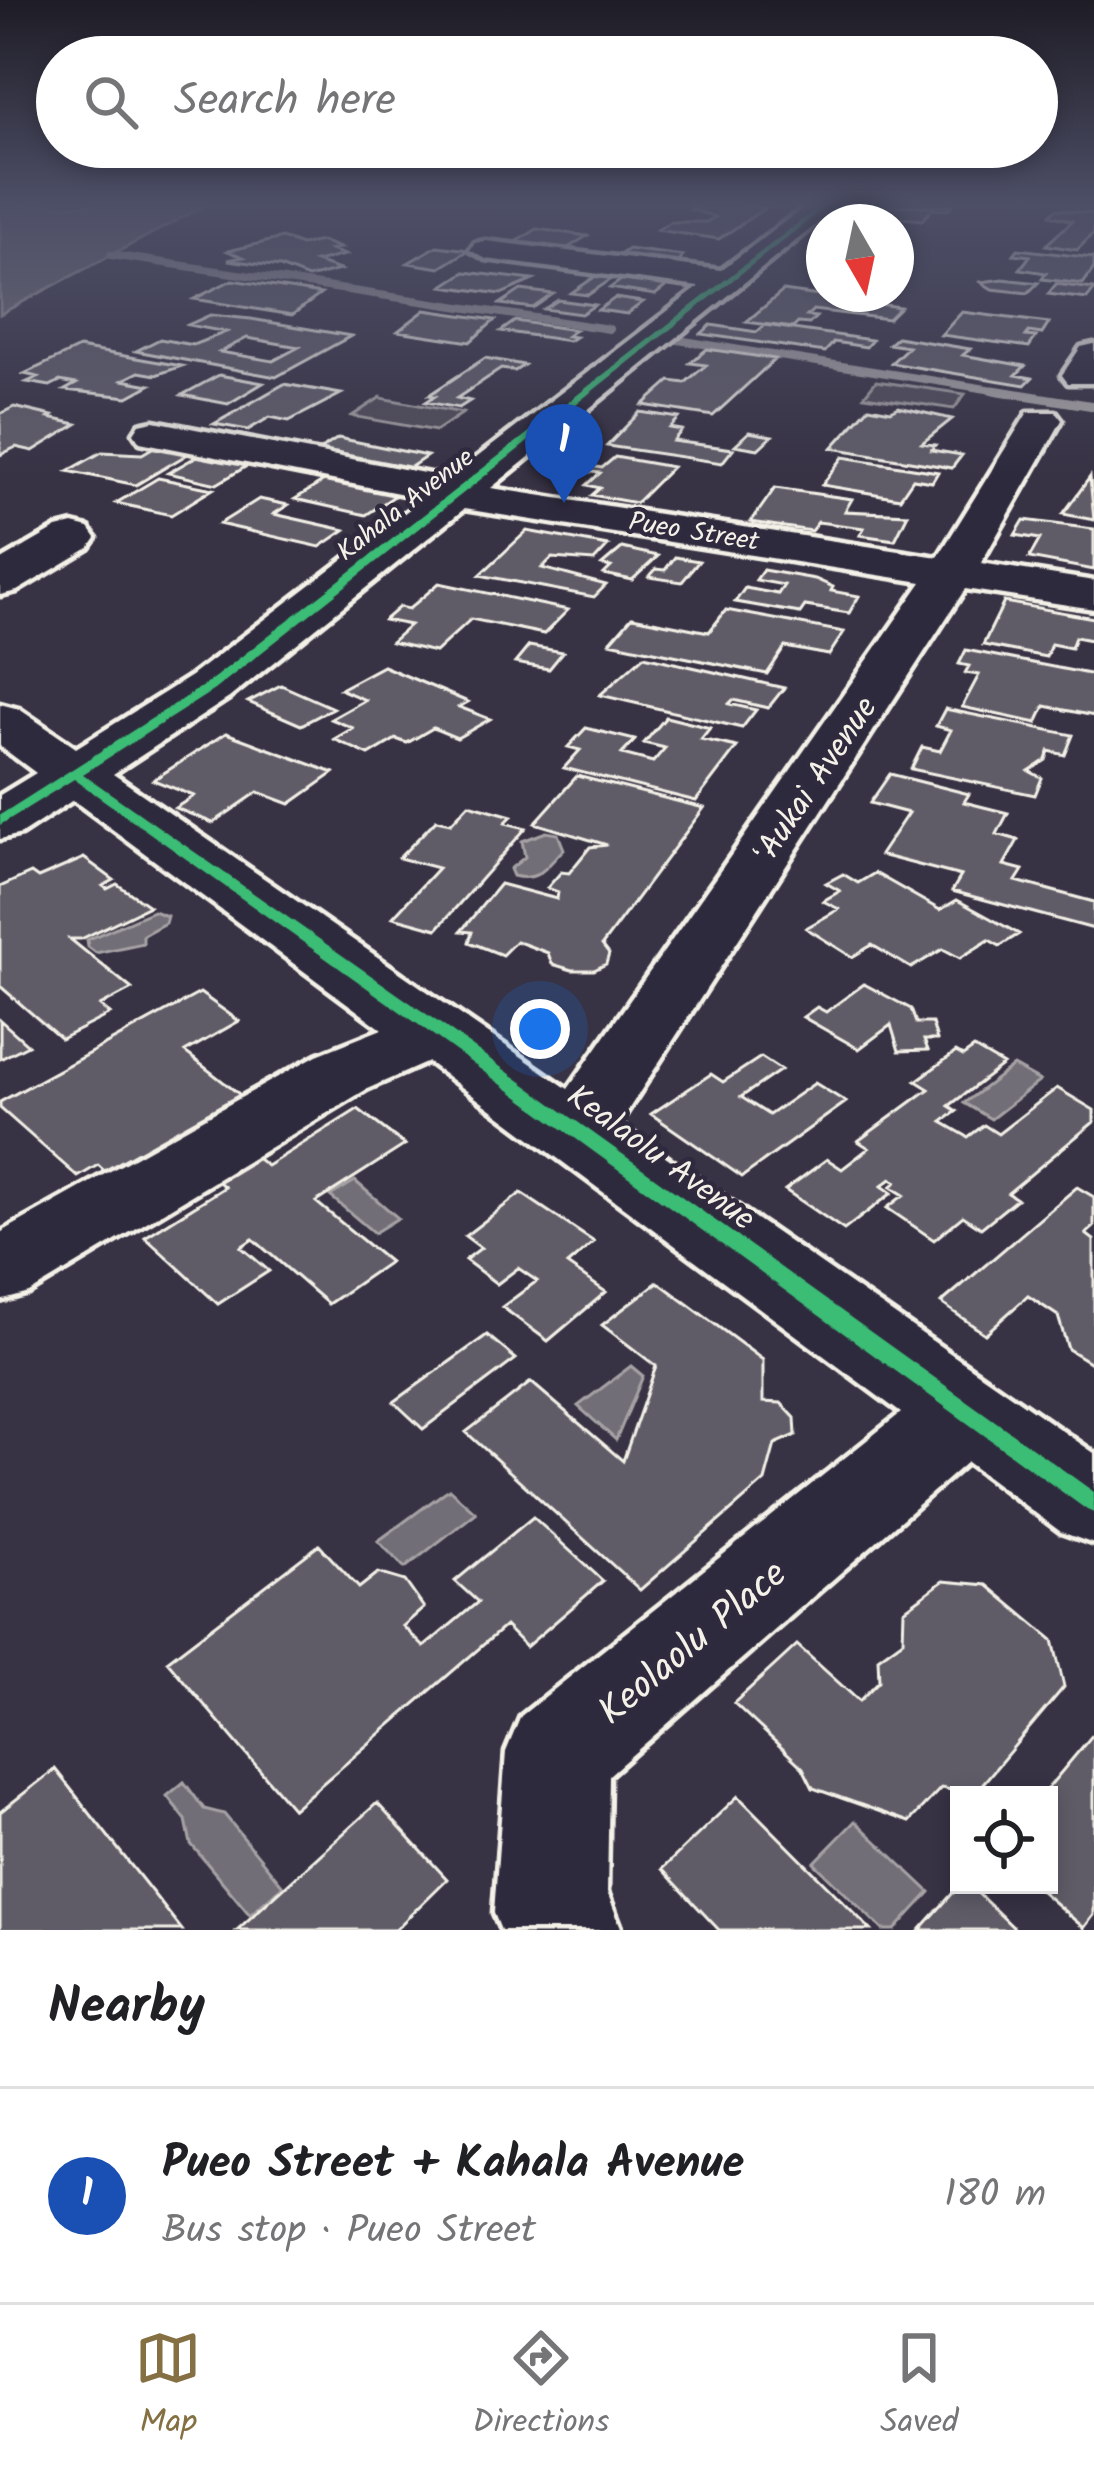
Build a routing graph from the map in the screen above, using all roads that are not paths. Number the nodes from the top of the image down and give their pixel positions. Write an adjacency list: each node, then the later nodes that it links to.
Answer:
1 (709, 295): 4 (street, Kahala Avenue)
2 (1042, 420): 6 (street, ʻAukai Avenue)
3 (154, 434): 4 (street, Pueo Street)
4 (455, 495): 6 (street, Pueo Street); 10 (street, Kahala Avenue)
5 (73, 538): 7 (street)
6 (953, 571): 8 (street, Pueo Street); 13 (street, ʻAukai Avenue)
7 (0, 581)
8 (1094, 595)
9 (0, 720): 10 (street, Kealaolu Avenue)
10 (76, 775): 11 (street, Kahala Avenue); 12 (street, Kealaolu Avenue)
11 (0, 821)
12 (439, 1030): 13 (street, Kealaolu Avenue); 14 (street)
13 (576, 1132): 15 (street, Kealaolu Avenue)
14 (0, 1271)
15 (964, 1412): 16 (street, Kealaolu Avenue); 17 (street, Keolaolu Place)
16 (1094, 1504)
17 (566, 1930)

